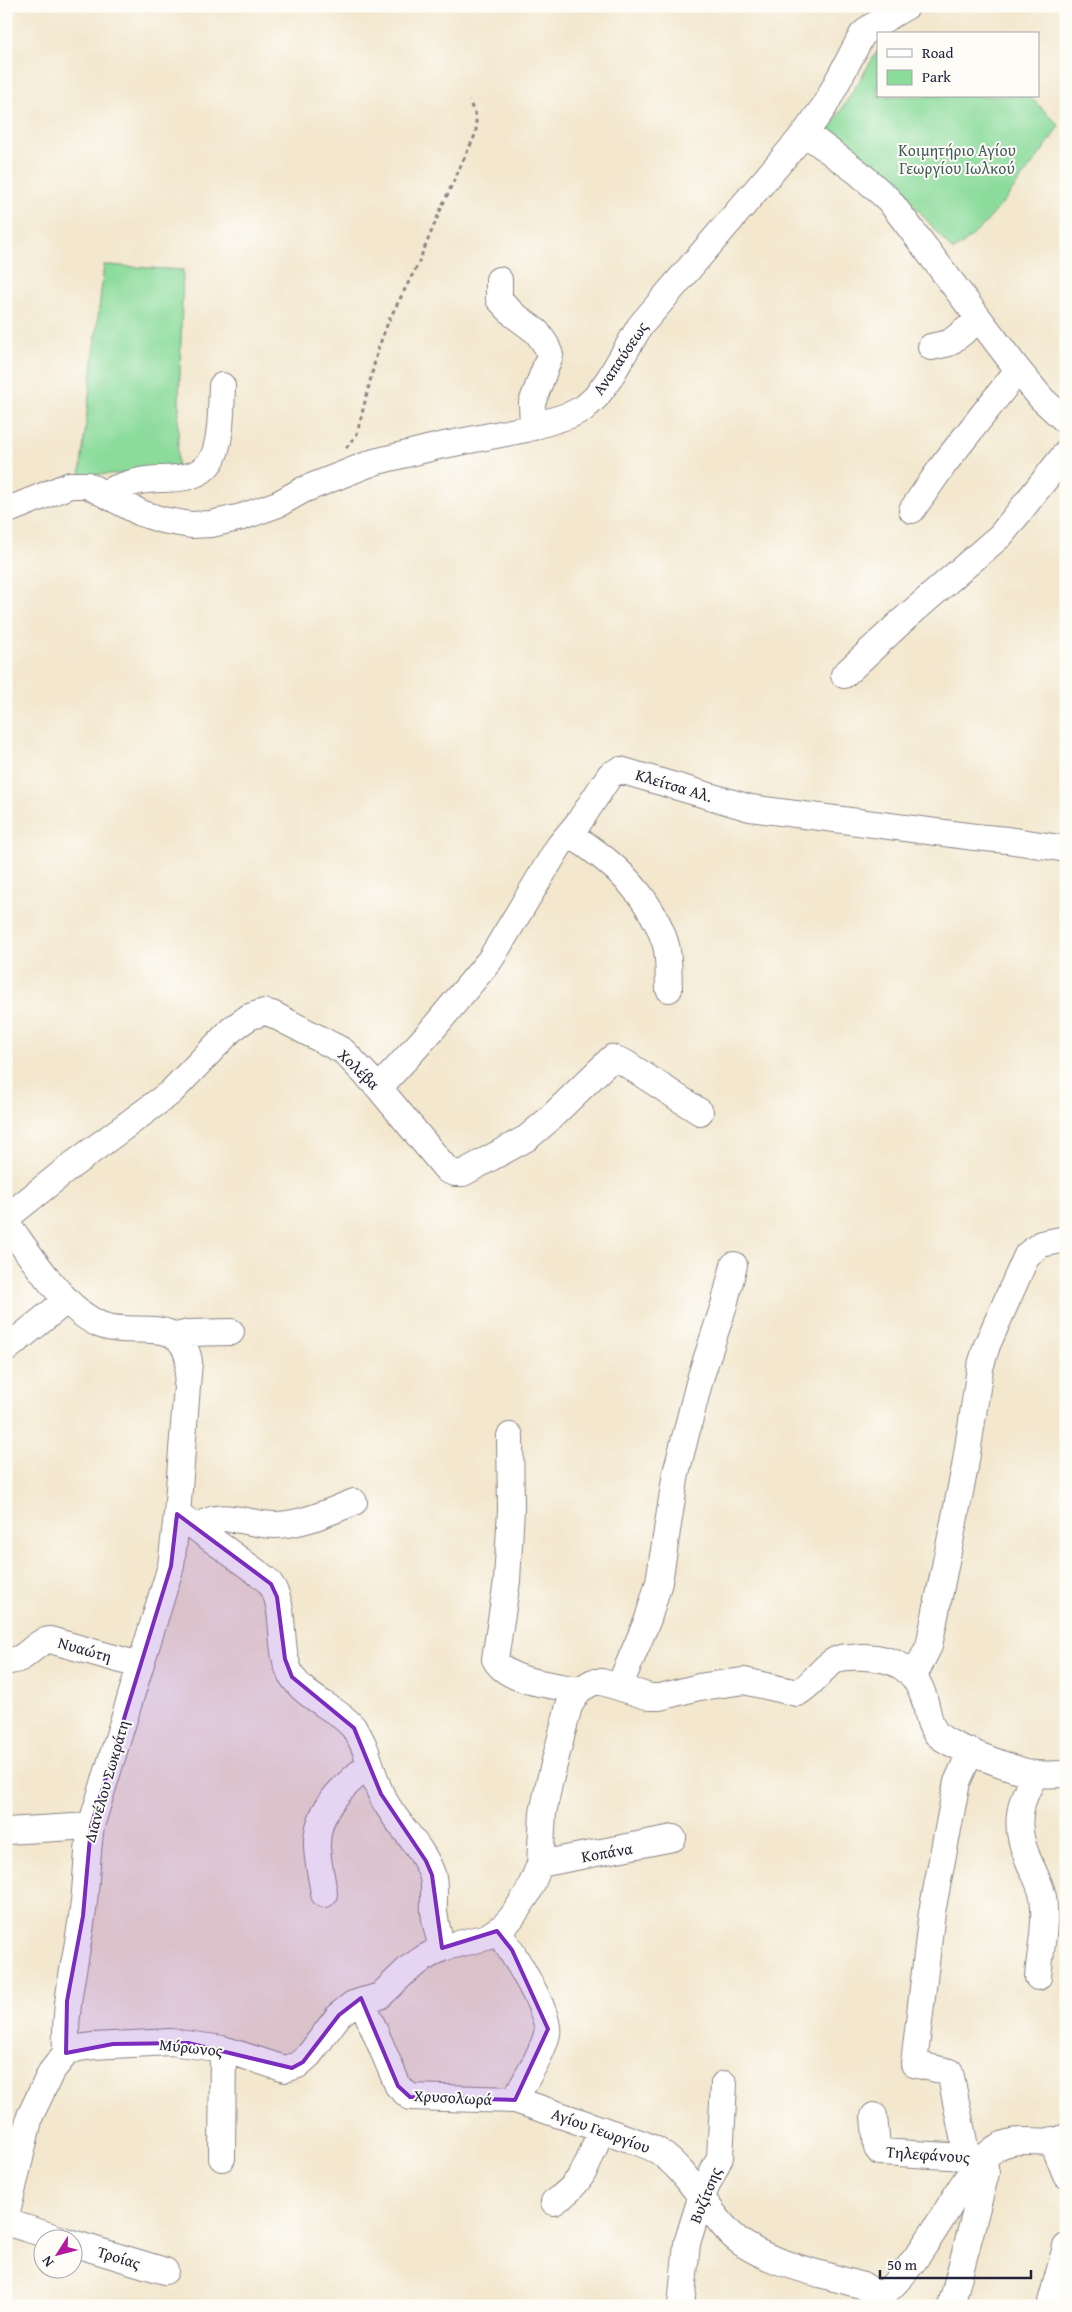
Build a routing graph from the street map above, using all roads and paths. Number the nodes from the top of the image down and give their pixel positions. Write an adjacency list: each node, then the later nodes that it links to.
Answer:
1 (907, 6): 3 (street, Αναπαύσεως)
2 (469, 101): 12 (path)
3 (805, 133): 5 (street); 10 (street, Αναπαύσεως)
4 (499, 280): 10 (street)
5 (979, 320): 6 (street); 7 (street)
6 (931, 347)
7 (1018, 370): 9 (street); 14 (street)
8 (222, 386): 13 (street)
9 (1063, 414)
10 (533, 427): 13 (street, Αναπαύσεως)
11 (1066, 452): 16 (street)
12 (341, 454)
13 (103, 493): 15 (street, Αναπαύσεως)
14 (912, 510)
15 (6, 511)
16 (844, 675)
17 (569, 834): 18 (street, Κλείτσα Αλ.); 19 (street); 20 (street, Κλείτσα Αλ.)
18 (1066, 849)
19 (669, 989)
20 (379, 1088): 21 (street, Χολέβα); 22 (street, Χολέβα)
21 (700, 1112)
22 (6, 1218)
23 (6, 1222): 26 (street)
24 (1066, 1239): 35 (street)
25 (734, 1266): 36 (street)
26 (67, 1300): 28 (street); 29 (street)
27 (231, 1332): 28 (street)
28 (176, 1336): 32 (street, Διανέλου Σωκράτη)
29 (6, 1349)
30 (510, 1436): 37 (street)
31 (354, 1502): 32 (street)
32 (188, 1521): 34 (street, Διανέλου Σωκράτη); 39 (street)
33 (6, 1661): 34 (street, Νυαώτη)
34 (139, 1665): 42 (street, Διανέλου Σωκράτη)
35 (914, 1676): 36 (street); 38 (street)
36 (619, 1687): 37 (street)
37 (579, 1690): 45 (street)
38 (971, 1751): 40 (street); 58 (street)
39 (370, 1764): 46 (street); 48 (street)
40 (1036, 1774): 41 (street); 49 (street)
41 (1066, 1774)
42 (91, 1826): 43 (street); 52 (street, Διανέλου Σωκράτη)
43 (6, 1831)
44 (673, 1838): 45 (street, Κοπάνα)
45 (540, 1864): 47 (street)
46 (324, 1894)
47 (497, 1931): 48 (street); 54 (street)
48 (442, 1948): 50 (street, Μύρωνος)
49 (1038, 1977)
50 (362, 2000): 51 (street, Μύρωνος); 54 (street, Χρυσολωρά)
51 (223, 2049): 52 (street, Μύρωνος); 59 (street)
52 (66, 2053): 63 (street)
53 (724, 2084): 61 (street, Βυζίτσης)
54 (515, 2100): 56 (street, Αγίου Γεωργίου)
55 (874, 2116): 58 (street, Τηλεφάνους)
56 (601, 2129): 61 (street, Αγίου Γεωργίου); 62 (street)
57 (1059, 2138): 58 (street); 60 (street)
58 (975, 2157): 69 (street); 71 (street)
59 (222, 2158)
60 (1066, 2175)
61 (702, 2198): 69 (street, Αγίου Γεωργίου); 70 (street, Βυζίτσης)
62 (554, 2202)
63 (6, 2216)
64 (6, 2222): 65 (street)
65 (32, 2230)
66 (82, 2245): 68 (street, Τροίας)
67 (1066, 2247): 72 (street)
68 (165, 2271)
69 (879, 2302)
70 (682, 2306)
71 (951, 2306)
72 (1050, 2306)

